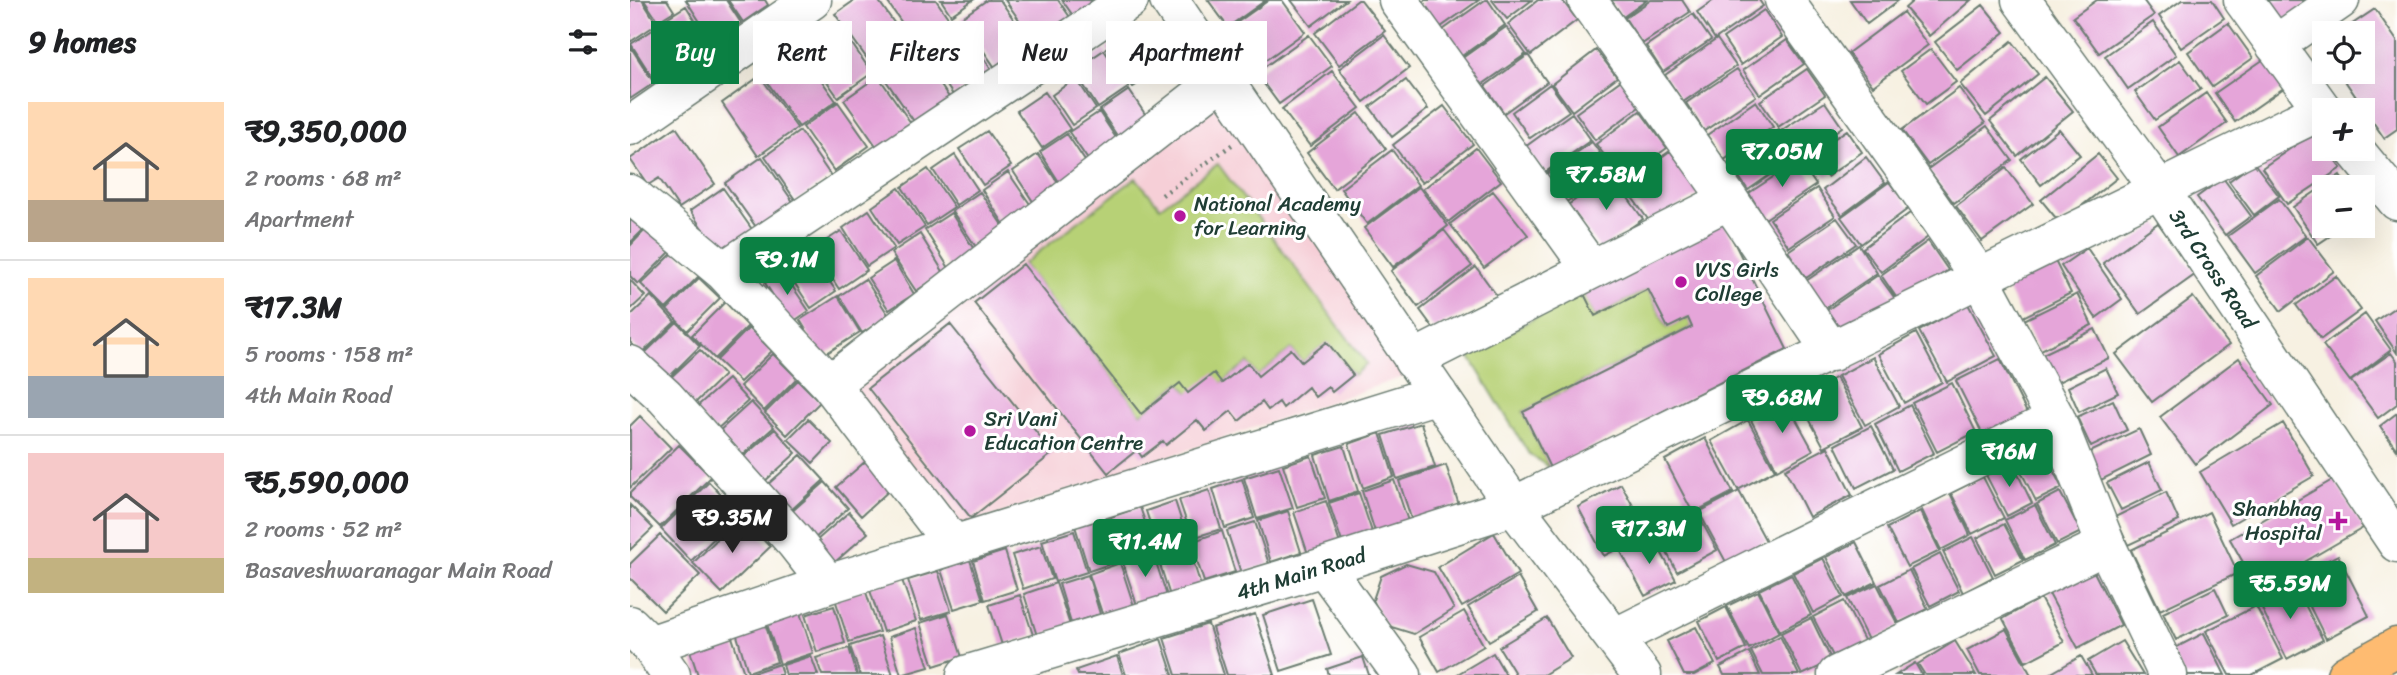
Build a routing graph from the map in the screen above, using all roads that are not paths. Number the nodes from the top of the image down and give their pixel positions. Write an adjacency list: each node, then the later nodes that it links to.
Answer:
1 (812, 0): 16 (street)
2 (1129, 0): 23 (street)
3 (1169, 0): 10 (street)
4 (1398, 0): 22 (street)
5 (1587, 0): 20 (street)
6 (1784, 0): 24 (street)
7 (2021, 0): 18 (street, 3rd Cross Road)
8 (2243, 0): 11 (street)
9 (2340, 0): 11 (street)
10 (1184, 21)
11 (2276, 45): 14 (street)
12 (1215, 84): 28 (street)
13 (1227, 84): 26 (street)
14 (2314, 98)
15 (2312, 116): 18 (street, 4th Main Road)
16 (630, 126)
17 (2364, 161): 21 (street)
18 (2160, 191): 24 (street, 4th Main Road); 32 (street, 3rd Cross Road)
19 (630, 194): 23 (street)
20 (1729, 200): 22 (street); 25 (street)
21 (2397, 201)
22 (1591, 269): 26 (street)
23 (723, 271): 28 (street)
24 (1980, 278): 25 (street, 4th Main Road); 30 (street)
25 (1832, 352): 31 (street, 4th Main Road)
26 (1413, 360): 29 (street)
27 (630, 365): 36 (street)
28 (830, 384): 33 (street)
29 (1438, 394): 31 (street); 33 (street)
30 (2056, 419): 34 (street); 37 (street)
31 (1514, 506): 35 (street, 4th Main Road); 37 (street)
32 (2397, 543)
33 (954, 544): 36 (street)
34 (2106, 545): 43 (street); 44 (street)
35 (1324, 567): 40 (street, 4th Main Road); 41 (street)
36 (828, 584): 39 (street)
37 (1614, 638): 42 (street)
38 (2397, 647): 45 (main road)
39 (650, 648)
40 (966, 675)
41 (1402, 675)
42 (1642, 675)
43 (1837, 675)
44 (2168, 675)
45 (2346, 675)

